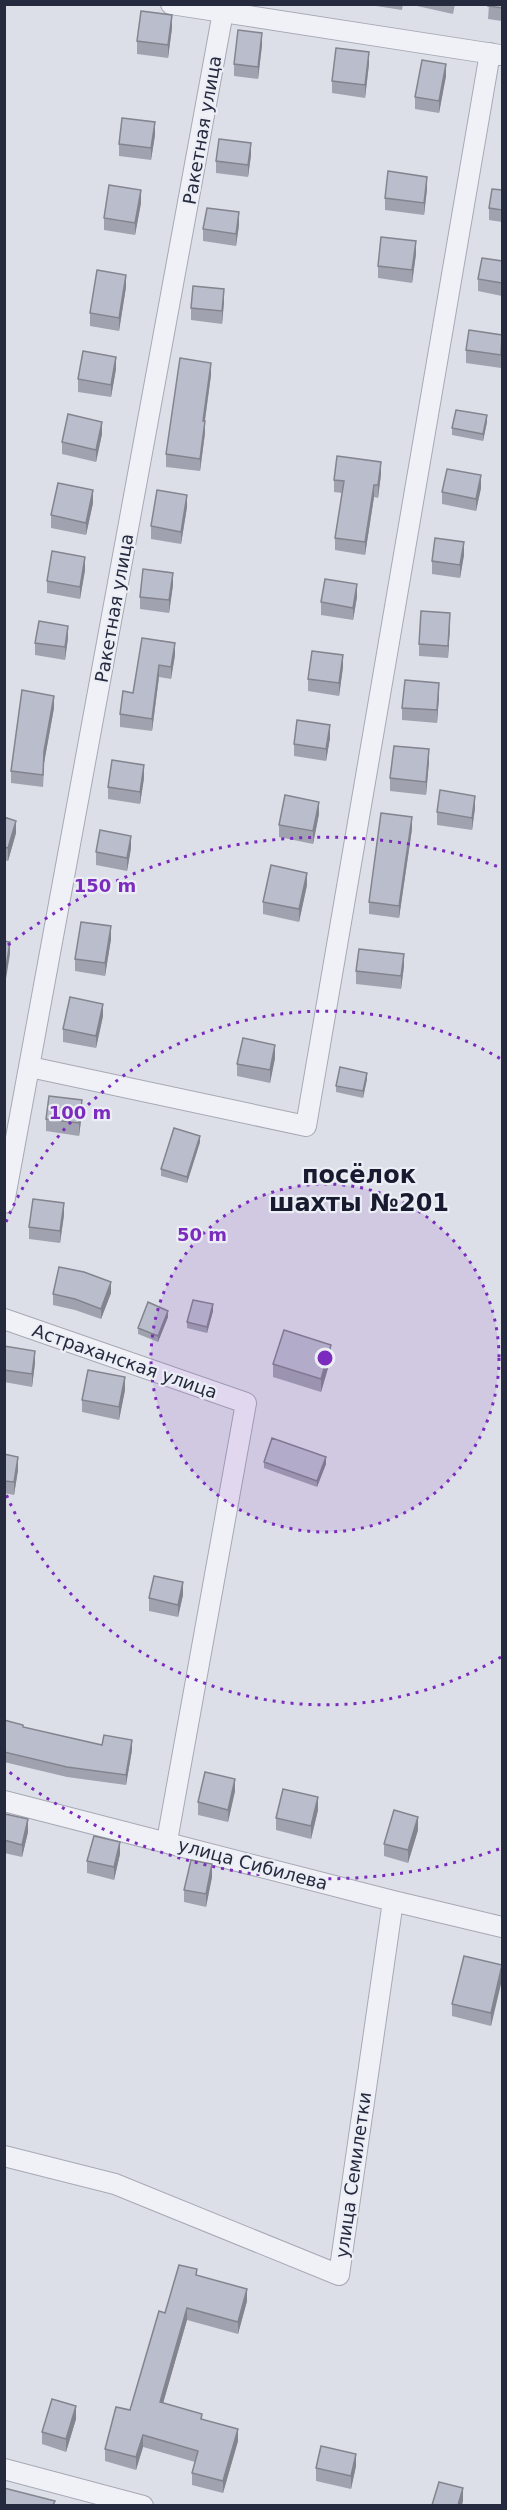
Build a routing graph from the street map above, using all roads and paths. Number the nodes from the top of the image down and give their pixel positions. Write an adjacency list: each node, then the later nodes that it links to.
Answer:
1 (171, 4): 2 (street)
2 (223, 12): 3 (street); 4 (street, Ракетная улица)
3 (496, 54): 4 (street)
4 (30, 1067): 5 (street, Ракетная улица)
5 (4, 1203)
6 (4, 1319): 8 (street, Астраханская улица)
7 (4, 1801): 8 (street, улица Сибилева)
8 (167, 1841): 9 (street, улица Сибилева)
9 (393, 1901): 10 (street, улица Сибилева); 11 (street, улица Семилетки)
10 (502, 1927)
11 (4, 2156)
12 (4, 2469): 13 (street)
13 (143, 2505)

